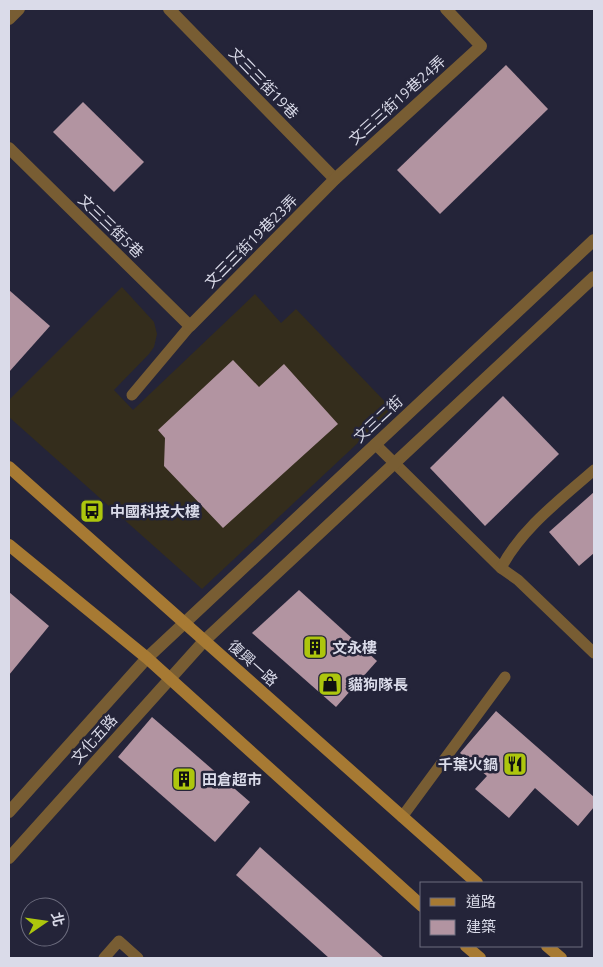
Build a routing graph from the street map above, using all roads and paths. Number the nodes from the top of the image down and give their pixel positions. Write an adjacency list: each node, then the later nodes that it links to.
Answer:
1 (19, 9): 4 (street)
2 (169, 9): 6 (street, 文三三街19巷)
3 (446, 9): 6 (street, 文三三街19巷24弄)
4 (9, 19)
5 (9, 148): 9 (street, 文三三街5巷)
6 (335, 179): 9 (street, 文三三街19巷23弄)
7 (594, 240): 11 (street, 文三二街)
8 (594, 277): 12 (street)
9 (190, 326): 10 (lane)
10 (132, 395)
11 (375, 444): 12 (lane); 17 (street, 文三二街)
12 (394, 464): 16 (lane); 18 (street)
13 (9, 467): 17 (main road, 復興一路)
14 (594, 470): 16 (lane)
15 (9, 545): 20 (main road)
16 (501, 568): 19 (lane)
17 (184, 622): 18 (main road, 復興一路); 20 (street, 文化五路)
18 (204, 641): 22 (street, 文化五路); 24 (main road, 復興一路)
19 (594, 653)
20 (147, 658): 22 (main road); 23 (street, 文化五路)
21 (504, 677): 24 (lane)
22 (170, 679): 25 (street, 文化五路); 27 (main road)
23 (9, 812)
24 (402, 817): 26 (main road, 復興一路)
25 (9, 858)
26 (475, 882)
27 (420, 904)
28 (467, 947): 32 (main road)
29 (548, 947): 33 (main road)
30 (104, 958): 31 (lane)
31 (138, 958)
32 (480, 958)
33 (561, 958)

